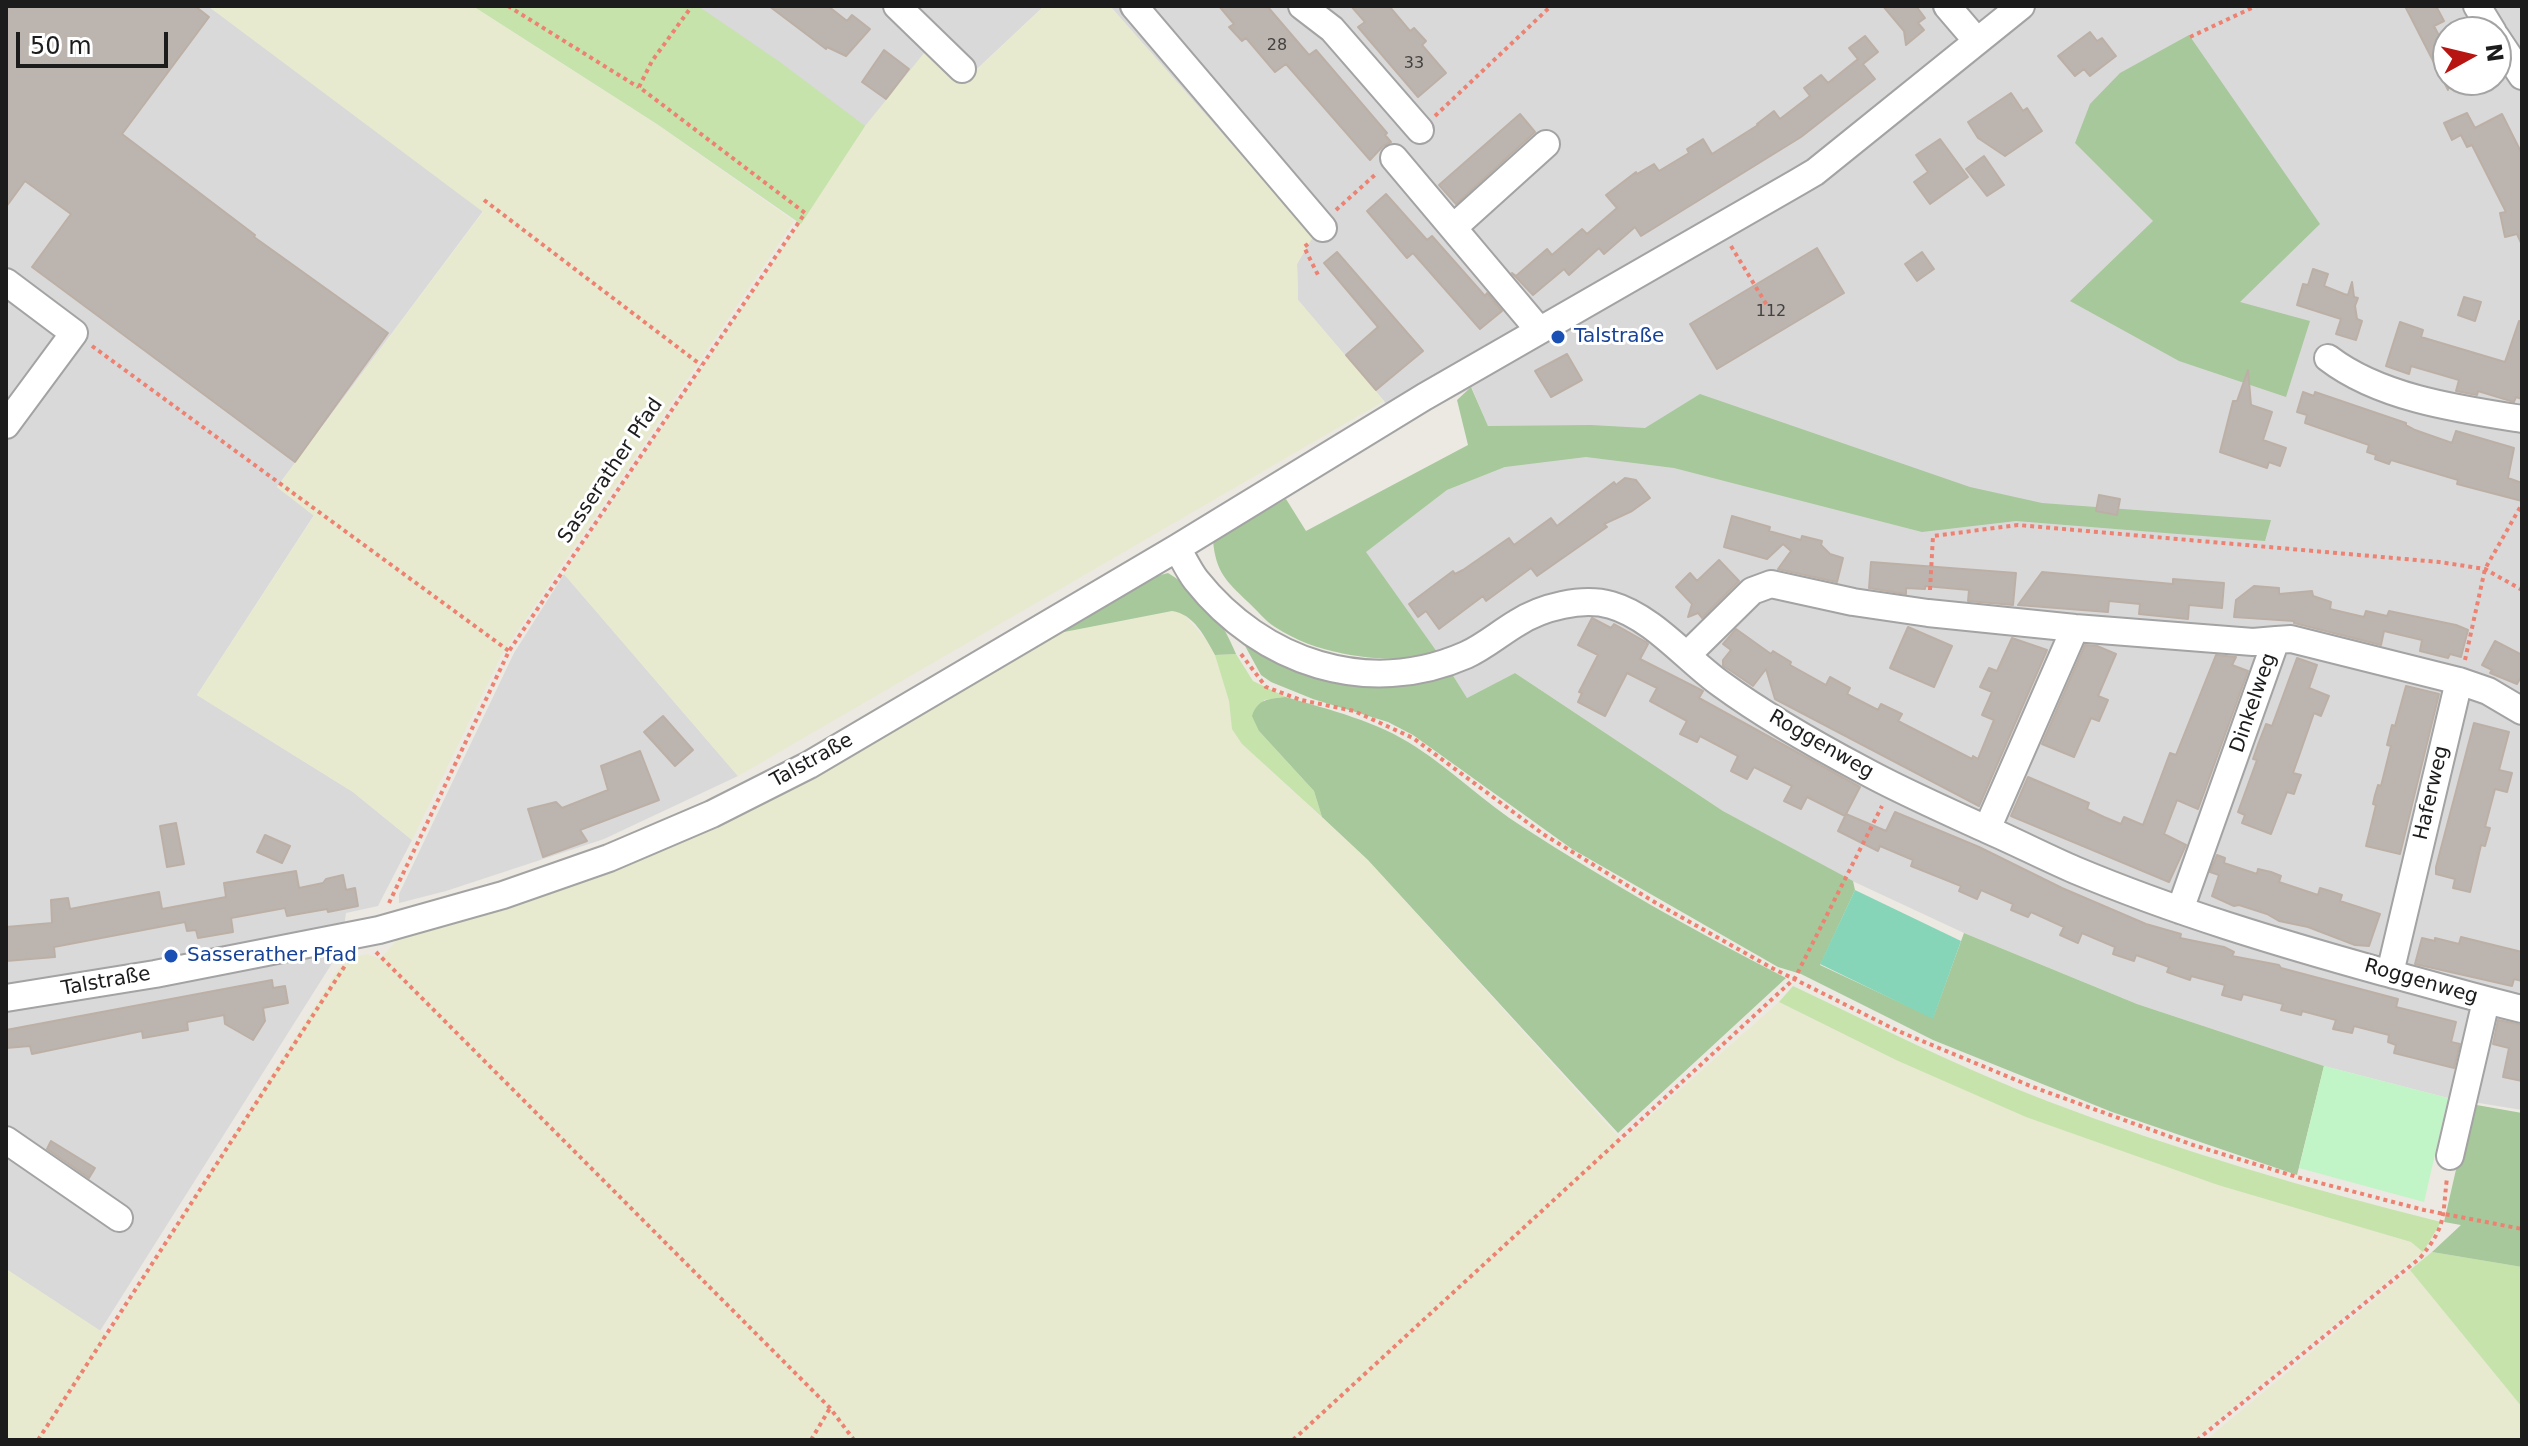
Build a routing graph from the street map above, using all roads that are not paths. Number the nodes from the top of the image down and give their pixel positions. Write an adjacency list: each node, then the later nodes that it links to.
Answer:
1 (897, 6): 7 (street)
2 (1134, 6): 12 (street)
3 (1302, 6): 8 (street)
4 (1947, 6): 6 (street)
5 (2021, 6): 6 (street, Talstraße)
6 (1977, 41): 14 (street, Talstraße)
7 (962, 69)
8 (1420, 130)
9 (1546, 144): 11 (street)
10 (1394, 158): 11 (street)
11 (1454, 227): 14 (street)
12 (1323, 228)
13 (6, 282): 17 (street)
14 (1539, 330): 18 (street, Talstraße)
15 (2328, 358): 16 (street)
16 (2522, 419)
17 (6, 425)
18 (1177, 548): 21 (street, Roggenweg); 27 (street, Talstraße)
19 (2075, 628): 20 (street, Dinkelweg); 21 (street, Dinkelweg); 24 (street)
20 (2276, 640): 22 (street); 25 (street, Dinkelweg)
21 (1687, 655): 24 (street, Roggenweg)
22 (2459, 681): 23 (street); 26 (street, Haferweg)
23 (2522, 711)
24 (1987, 829): 25 (street, Roggenweg)
25 (2180, 910): 26 (street, Roggenweg)
26 (2390, 973): 28 (street, Roggenweg)
27 (6, 998)
28 (2486, 1001): 29 (street, Roggenweg); 31 (street)
29 (2522, 1009)
30 (6, 1140): 32 (street)
31 (2450, 1156)
32 (119, 1218)

